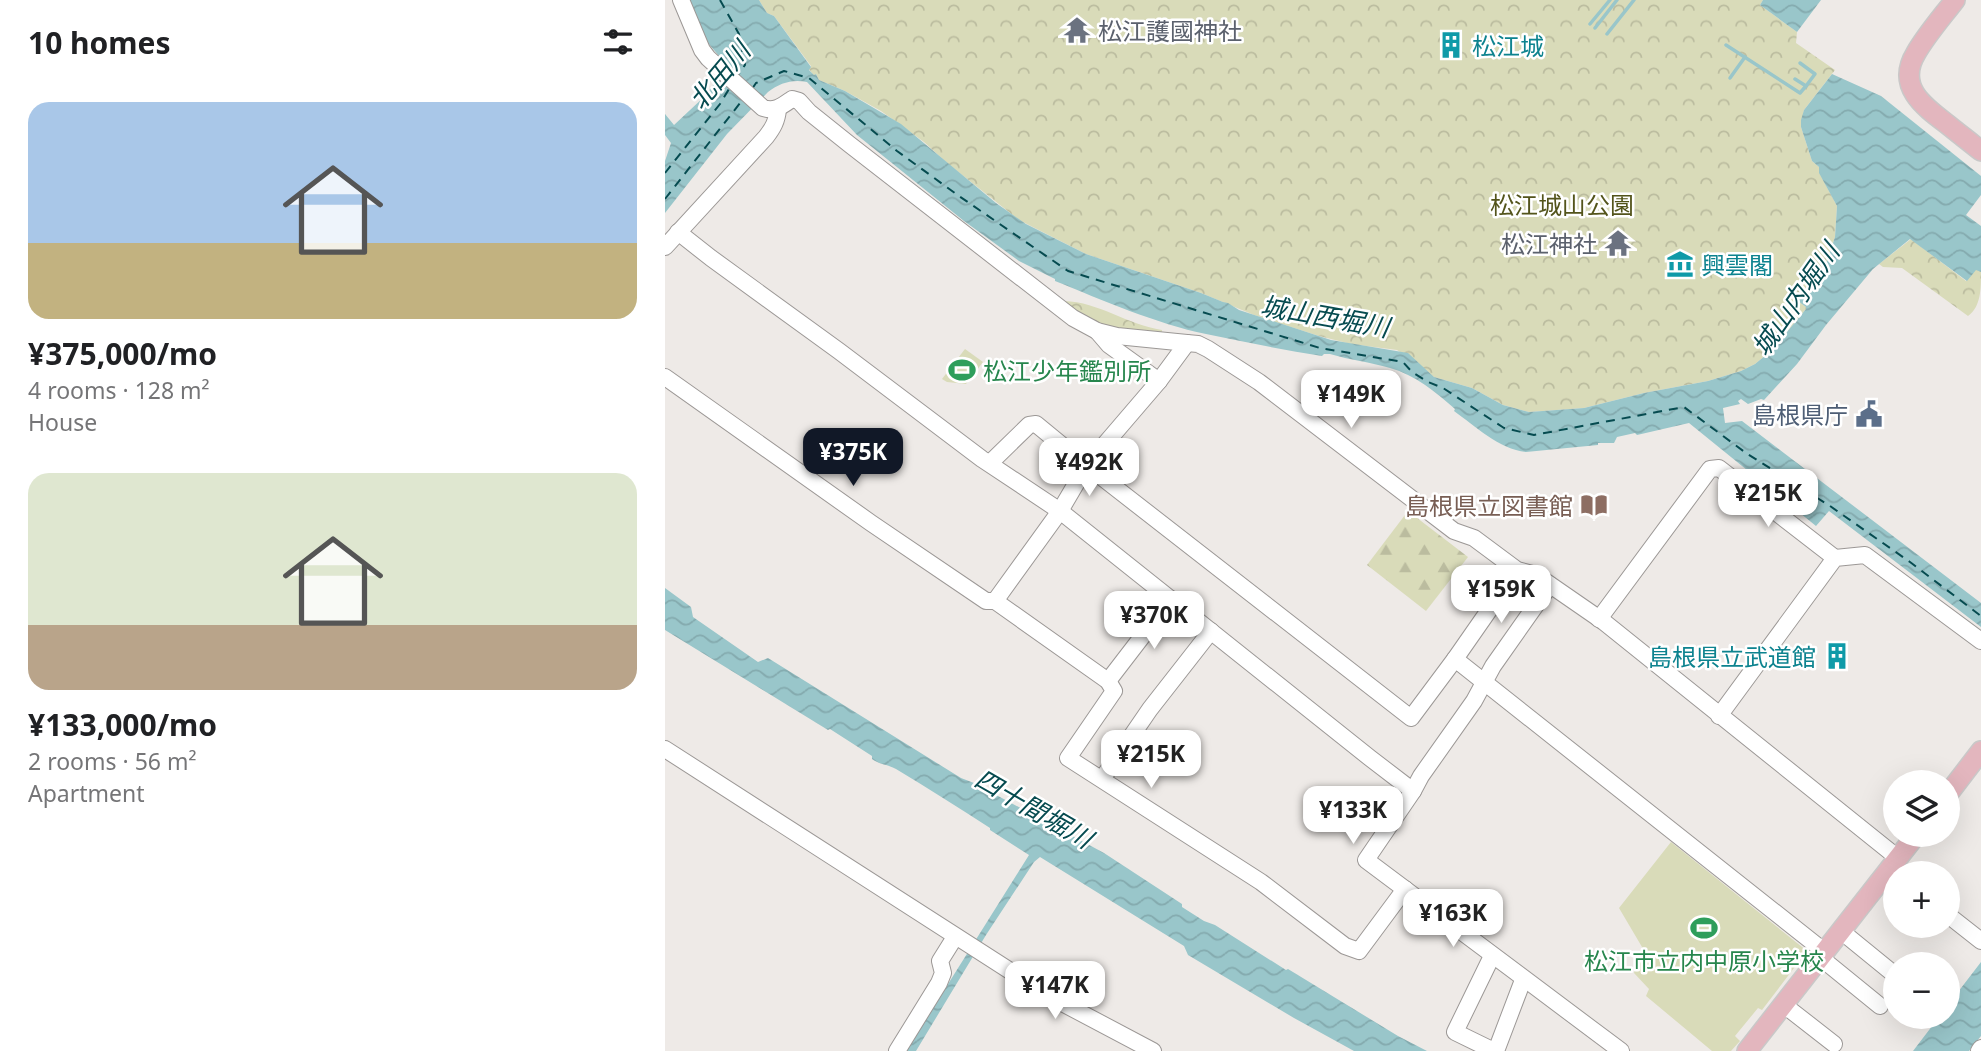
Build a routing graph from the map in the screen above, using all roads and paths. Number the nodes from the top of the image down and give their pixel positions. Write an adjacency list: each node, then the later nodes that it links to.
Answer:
1 (681, 0): 3 (street)
2 (1955, 0): 4 (main road)
3 (778, 109): 5 (street); 7 (street)
4 (1981, 151)
5 (678, 232): 6 (street); 11 (street)
6 (665, 247)
7 (1097, 331): 8 (street); 10 (street)
8 (1187, 343): 10 (street); 15 (street)
9 (665, 377): 18 (street)
10 (1159, 381): 12 (street)
11 (990, 463): 12 (street); 13 (street)
12 (1087, 466): 13 (street); 22 (street)
13 (1060, 511): 17 (street); 18 (street)
14 (1835, 558): 19 (street); 21 (street); 25 (street)
15 (1517, 570): 16 (street); 22 (street)
16 (1550, 585): 19 (street); 23 (street)
17 (1171, 599): 20 (street); 24 (street)
18 (995, 601): 24 (street)
19 (1599, 618): 25 (street)
20 (1211, 631): 29 (street); 30 (street)
21 (1981, 641)
22 (1455, 659): 23 (street)
23 (1484, 680): 30 (street); 38 (street)
24 (1108, 681): 29 (street)
25 (1719, 716): 31 (street)
26 (665, 749): 37 (street)
27 (1981, 751): 28 (main road)
28 (1960, 778)
29 (1102, 779): 33 (street)
30 (1413, 791): 33 (street)
31 (1887, 861)
32 (1883, 880): 35 (main road)
33 (1405, 889): 39 (street)
34 (1960, 924): 36 (street)
35 (1841, 931): 38 (main road); 40 (street)
36 (1981, 941)
37 (968, 945): 45 (street); 46 (street)
38 (1823, 955): 42 (main road); 43 (street)
39 (1492, 956): 41 (street); 47 (street)
40 (1883, 965)
41 (1523, 980): 47 (street); 48 (street)
42 (1784, 1005): 44 (street); 49 (main road)
43 (1880, 1006)
44 (1834, 1044)
45 (897, 1051)
46 (1153, 1051)
47 (1495, 1051)
48 (1621, 1051)
49 (1747, 1051)

